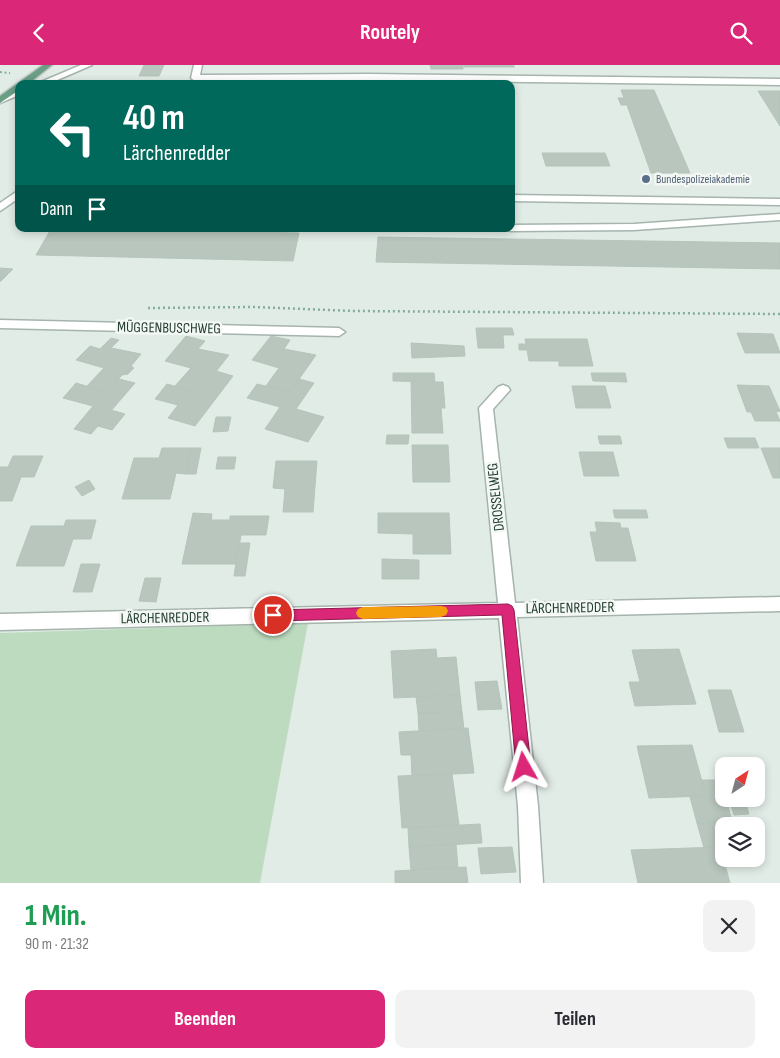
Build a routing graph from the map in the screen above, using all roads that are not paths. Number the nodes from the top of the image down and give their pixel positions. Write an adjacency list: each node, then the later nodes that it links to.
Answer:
1 (48, 65): 6 (main road)
2 (88, 65): 7 (street)
3 (198, 65): 5 (street)
4 (370, 77): 5 (street); 9 (street)
5 (195, 78): 8 (street)
6 (27, 80)
7 (50, 80)
8 (192, 80)
9 (780, 82)
10 (15, 89): 12 (main road)
11 (15, 94): 12 (street)
12 (0, 100)
13 (15, 196): 16 (street)
14 (515, 198): 15 (street)
15 (780, 202)
16 (0, 208)
17 (780, 217): 18 (street)
18 (515, 228)
19 (0, 324): 20 (street, MÜGGENBUSCHWEG)
20 (339, 332)
21 (503, 390): 23 (street, DROSSELWEG)
22 (780, 604): 23 (street, LÄRCHENREDDER)
23 (508, 610): 24 (street, LÄRCHENREDDER); 25 (street, DROSSELWEG)
24 (0, 622)
25 (532, 883)

